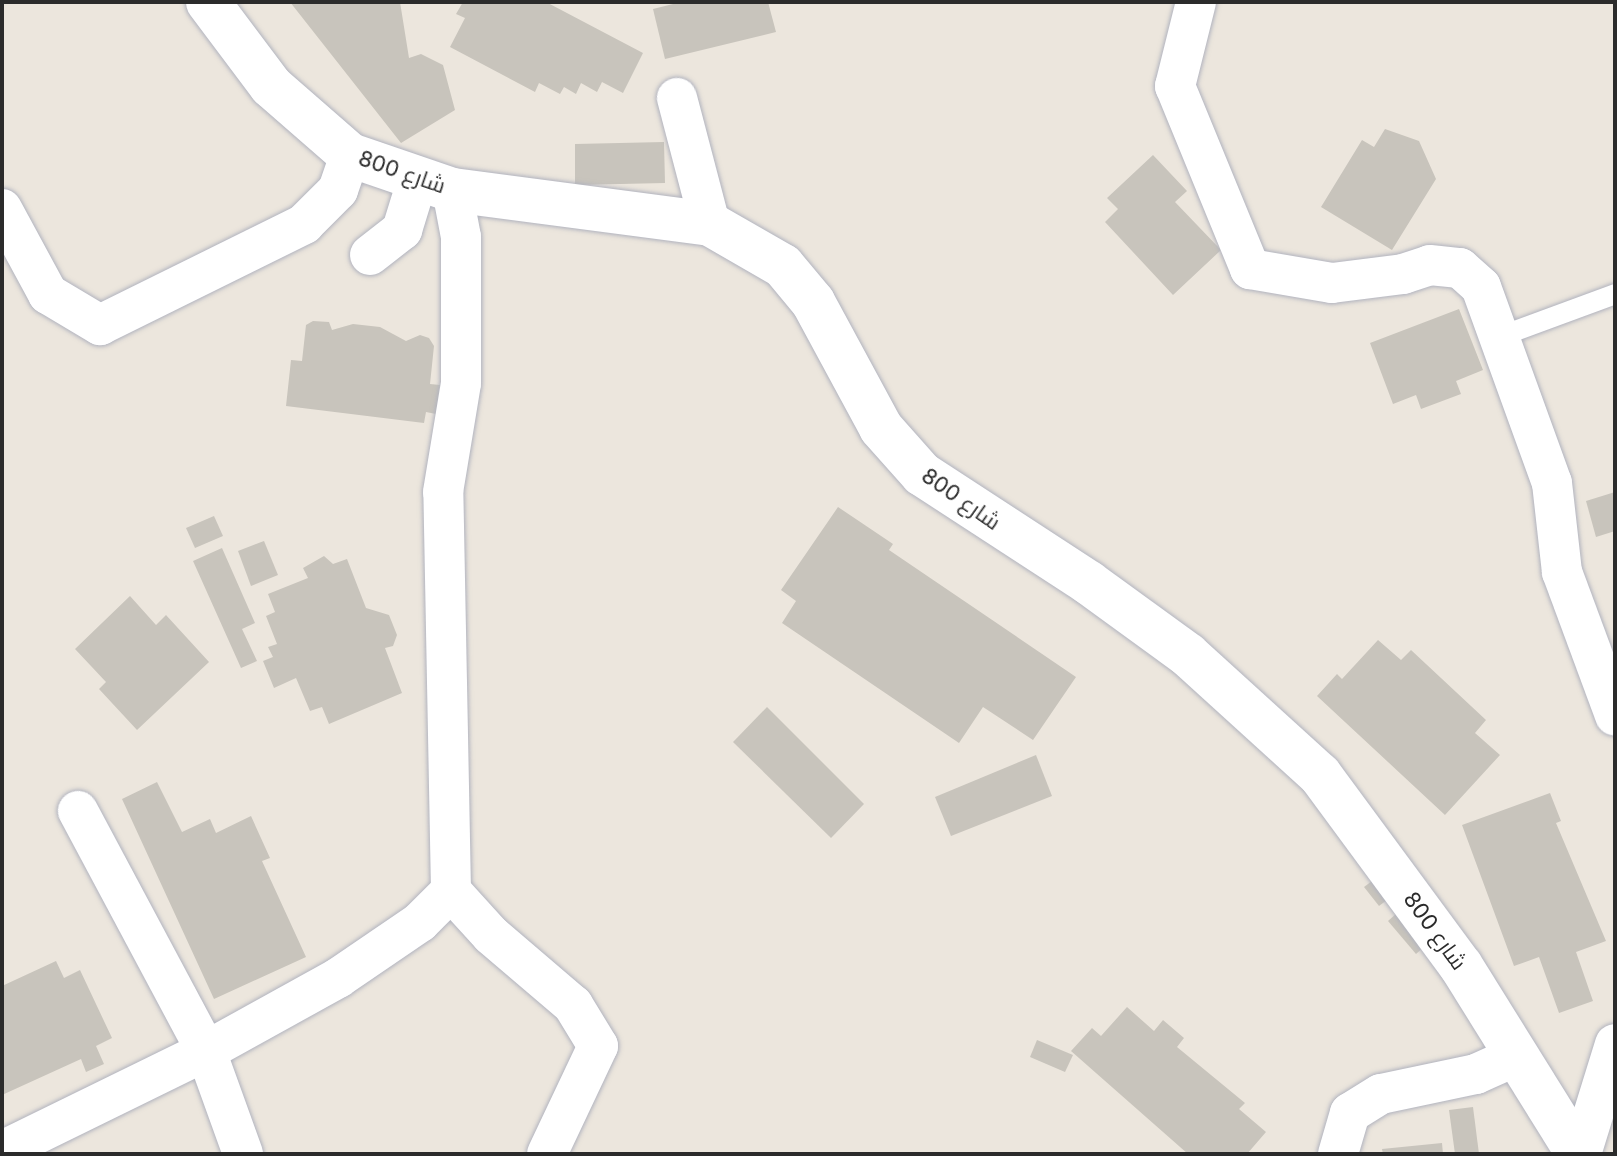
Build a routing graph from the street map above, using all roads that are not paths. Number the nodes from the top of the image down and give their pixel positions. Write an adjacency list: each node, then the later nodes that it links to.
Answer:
1 (208, 2): 4 (main road, شارع 800)
2 (1196, 2): 10 (street)
3 (677, 98): 7 (street)
4 (350, 155): 5 (main road, شارع 800); 6 (street)
5 (435, 184): 7 (main road, شارع 800); 8 (street); 13 (street)
6 (2, 209)
7 (710, 224): 16 (main road, شارع 800)
8 (370, 255)
9 (1615, 294): 10 (lane)
10 (1499, 337): 11 (street)
11 (1615, 715)
12 (78, 811): 15 (street)
13 (451, 891): 15 (street); 19 (street)
14 (1615, 1044): 21 (street)
15 (206, 1051): 17 (street); 18 (street)
16 (1516, 1056): 20 (street); 21 (main road, شارع 800)
17 (2, 1151)
18 (243, 1154)
19 (547, 1154)
20 (1338, 1154)
21 (1579, 1154)

